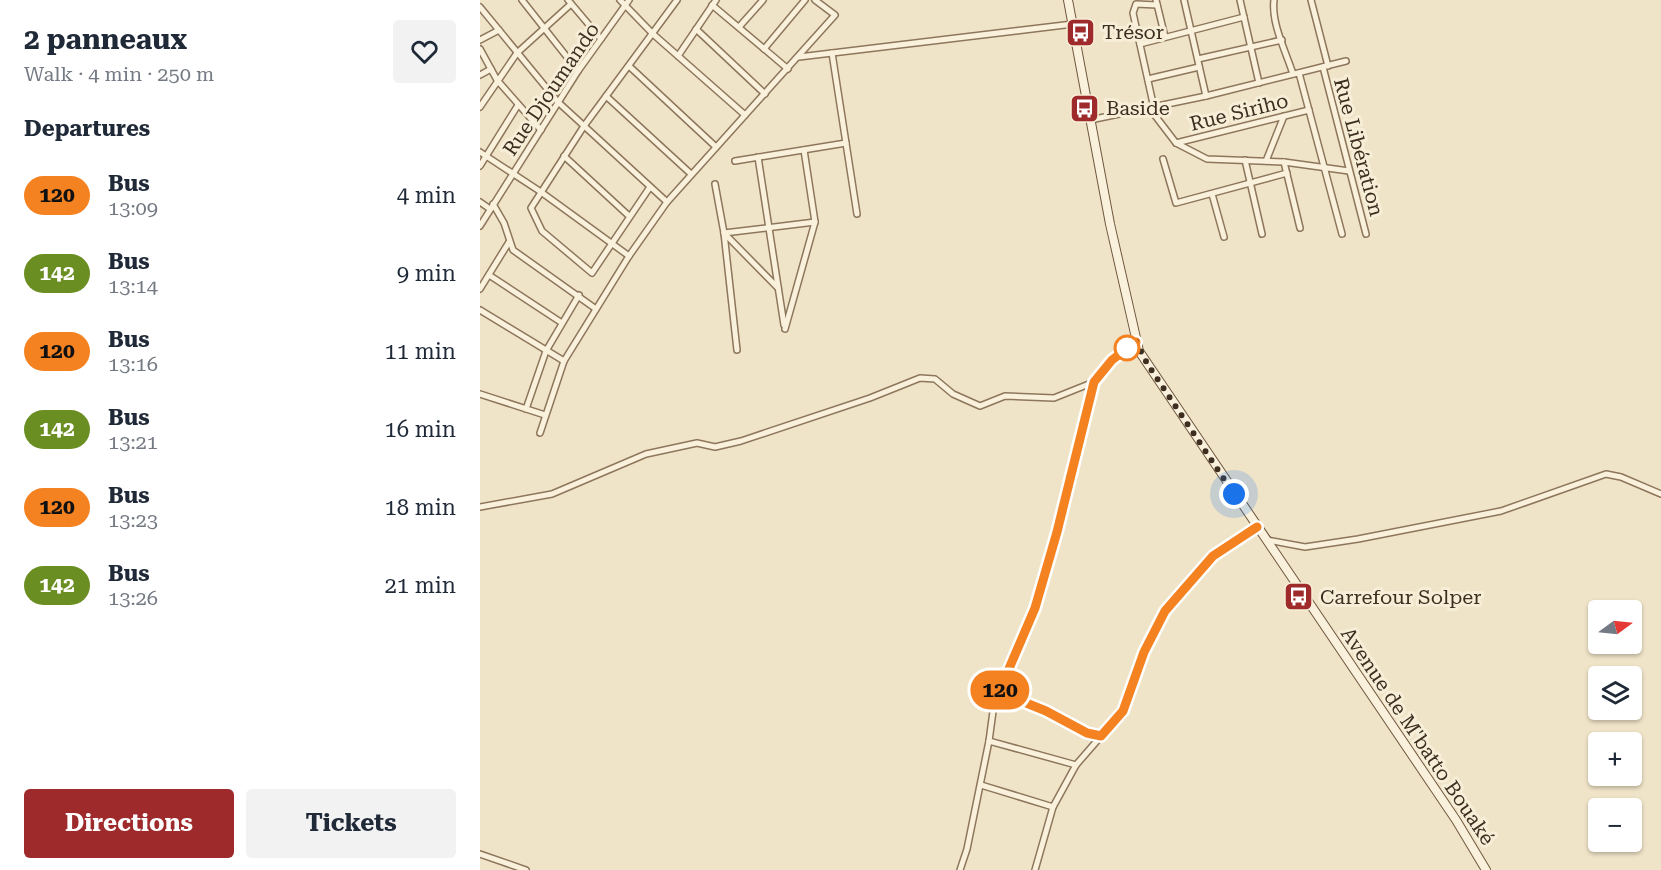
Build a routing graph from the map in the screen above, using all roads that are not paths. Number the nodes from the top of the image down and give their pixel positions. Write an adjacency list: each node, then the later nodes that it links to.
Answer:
1 (522, 0): 20 (street)
2 (620, 0): 16 (street)
3 (629, 0): 16 (street, Rue Djoumando)
4 (677, 0): 25 (street)
5 (763, 0): 21 (street)
6 (805, 0): 33 (street)
7 (815, 0): 37 (street)
8 (1068, 0): 19 (street, Avenue de M'batto Bouaké)
9 (1184, 0): 24 (street)
10 (1240, 0): 18 (street)
11 (1274, 0): 29 (street)
12 (1311, 0): 41 (street, Rue Libération)
13 (569, 2): 20 (street); 27 (street)
14 (714, 2): 21 (street); 22 (street)
15 (1156, 2): 26 (street); 30 (street)
16 (625, 6): 25 (street); 27 (street, Rue Djoumando)
17 (480, 7): 23 (street)
18 (1244, 17): 24 (street); 31 (street)
19 (1073, 24): 35 (street); 61 (street, Avenue de M'batto Bouaké)
20 (544, 27): 34 (street); 45 (street)
21 (739, 27): 33 (street)
22 (696, 29): 36 (street); 51 (street)
23 (499, 30): 28 (street); 34 (street)
24 (1191, 31): 26 (street); 38 (street)
25 (653, 34): 36 (street); 40 (street)
26 (1165, 37): 30 (street)
27 (601, 39): 45 (street, Rue Djoumando)
28 (480, 40)
29 (1282, 40): 31 (street); 46 (street)
30 (1140, 44): 48 (street)
31 (1250, 46): 38 (street); 50 (street)
32 (480, 49): 43 (street)
33 (764, 49): 44 (street)
34 (517, 53): 49 (street); 54 (street)
35 (832, 53): 37 (street); 64 (street)
36 (678, 56): 59 (street)
37 (799, 57): 44 (street)
38 (1198, 59): 42 (street)
39 (1346, 61): 41 (street)
40 (629, 66): 52 (street); 66 (street)
41 (1326, 66): 46 (street); 78 (street, Rue Libération)
42 (1199, 67): 48 (street); 53 (street)
43 (491, 69): 47 (street); 49 (street)
44 (788, 69): 51 (street)
45 (578, 70): 54 (street, Rue Djoumando)
46 (1296, 73): 50 (street); 58 (street)
47 (480, 75)
48 (1148, 79): 57 (street)
49 (497, 80): 55 (street); 56 (street)
50 (1259, 83): 53 (street)
51 (765, 94): 59 (street)
52 (606, 96): 62 (street); 81 (street)
53 (1206, 96): 57 (street)
54 (558, 102): 62 (street); 63 (street, Rue Djoumando)
55 (518, 105): 63 (street); 68 (street)
56 (480, 107)
57 (1152, 108): 61 (street); 65 (street)
58 (1309, 110): 60 (street, Rue Siriho); 77 (street)
59 (745, 115): 66 (street)
60 (1284, 116): 65 (street, Rue Siriho); 74 (street)
61 (1090, 120): 111 (street, Avenue de M'batto Bouaké)
62 (584, 126): 69 (street); 84 (street)
63 (541, 130): 79 (street, Rue Djoumando)
64 (846, 143): 67 (street); 90 (street)
65 (1176, 143): 72 (street)
66 (716, 147): 81 (street)
67 (804, 150): 70 (street); 92 (street)
68 (483, 154): 76 (street); 79 (street)
69 (564, 156): 85 (street); 91 (street)
70 (758, 157): 73 (street); 95 (street)
71 (1163, 159): 86 (street)
72 (1245, 160): 74 (street); 82 (street)
73 (735, 161)
74 (1266, 161): 75 (street)
75 (1284, 162): 77 (street); 80 (street)
76 (480, 166)
77 (1325, 168): 78 (street); 98 (street)
78 (1349, 171): 99 (street, Rue Libération)
79 (513, 173): 85 (street); 89 (street, Rue Djoumando)
80 (1287, 173): 82 (street); 94 (street)
81 (691, 174): 88 (street)
82 (1250, 183): 86 (street); 97 (street)
83 (715, 184): 96 (street)
84 (650, 187): 88 (street); 91 (street)
85 (541, 192): 102 (street); 102 (street)
86 (1212, 194): 100 (street)
87 (480, 202): 89 (street)
88 (667, 202): 103 (street)
89 (492, 207): 93 (street, Rue Djoumando); 101 (street)
90 (857, 214)
91 (629, 216): 102 (street)
92 (815, 222): 95 (street); 106 (street)
93 (480, 226)
94 (1300, 228)
95 (770, 229): 96 (street); 106 (street)
96 (724, 233): 106 (street); 112 (street)
97 (1262, 234)
98 (1342, 234)
99 (1366, 234)
100 (1224, 237)
101 (509, 242): 104 (street); 107 (street)
102 (611, 243): 103 (street)
103 (629, 256): 108 (street)
104 (489, 275): 105 (street); 110 (street)
105 (480, 289)
106 (779, 289)
107 (579, 296): 108 (street); 110 (street)
108 (596, 309): 114 (street)
109 (480, 310): 113 (street)
110 (562, 323): 113 (street)
111 (1136, 342): 115 (street); 122 (street, Avenue de M'batto Bouaké)
112 (737, 350)
113 (546, 351): 114 (street); 117 (street)
114 (564, 361): 118 (street)
115 (1094, 382): 121 (street); 124 (street)
116 (480, 394): 117 (street)
117 (526, 409): 118 (street)
118 (545, 415): 119 (street)
119 (540, 432)
120 (1661, 494): 123 (street)
121 (480, 507)
122 (1257, 527): 123 (street, Avenue de M'batto Bouaké); 125 (street)
123 (1265, 540): 134 (street, Avenue de M'batto Bouaké)
124 (999, 692): 125 (street); 126 (street)
125 (1101, 736): 127 (street)
126 (989, 741): 127 (street); 128 (street)
127 (1076, 765): 129 (street)
128 (981, 785): 129 (street); 132 (street)
129 (1053, 807): 133 (street)
130 (480, 854): 131 (street)
131 (526, 870)
132 (960, 870)
133 (1035, 870)
134 (1486, 870)

